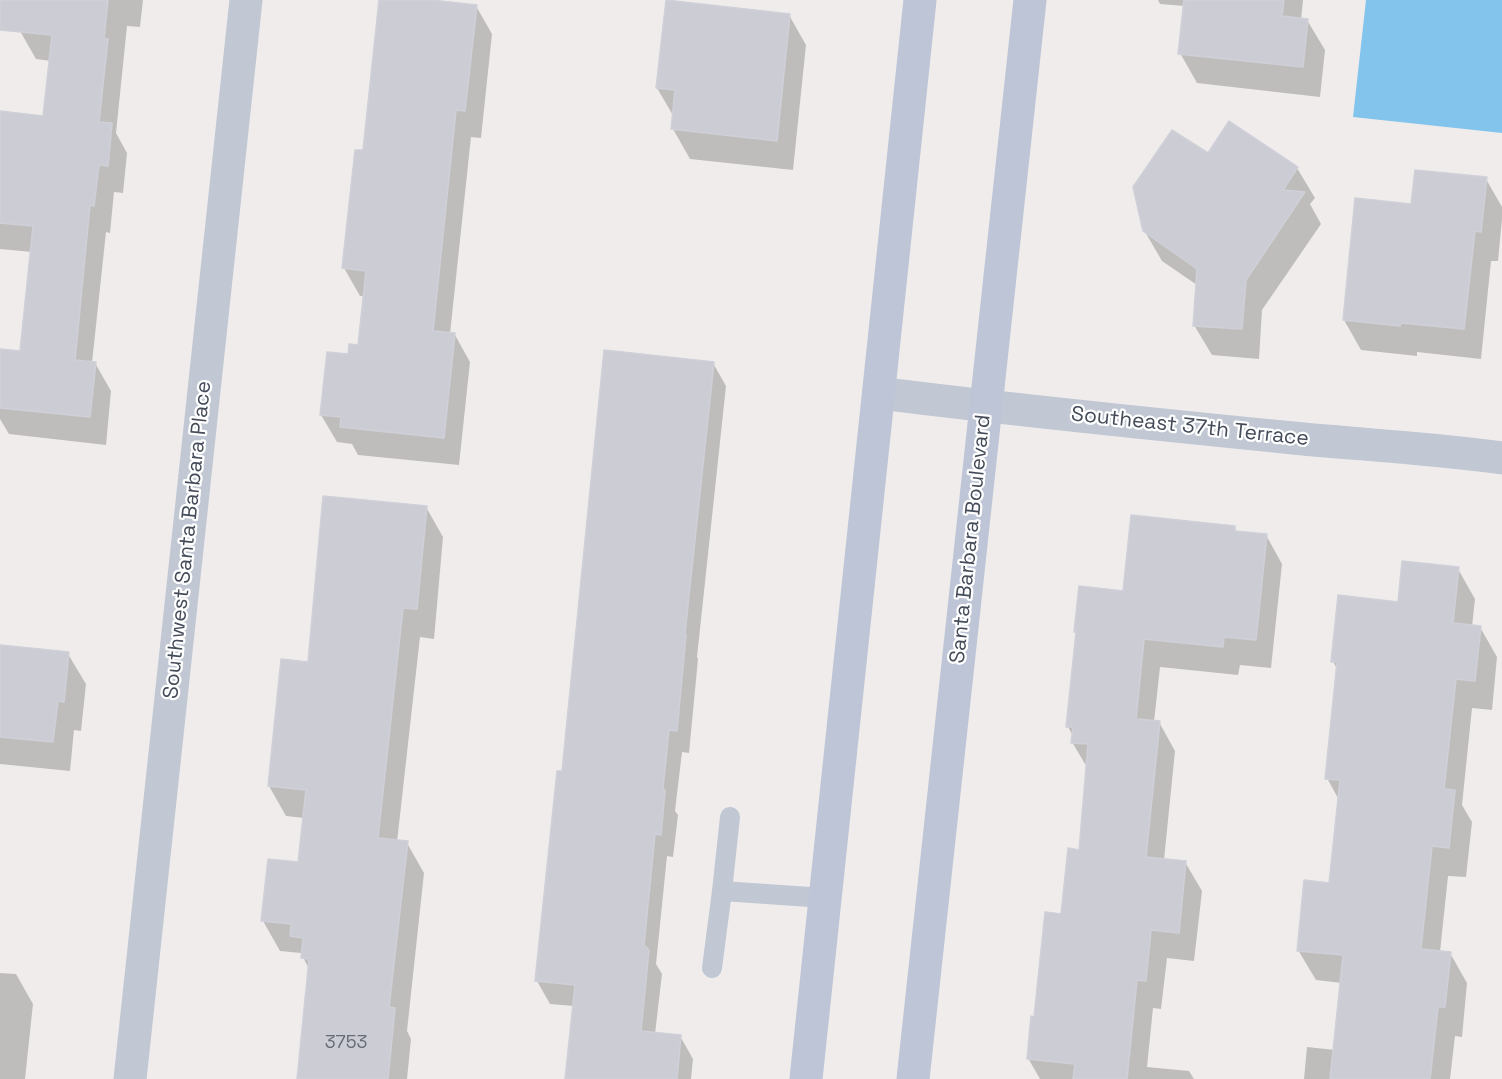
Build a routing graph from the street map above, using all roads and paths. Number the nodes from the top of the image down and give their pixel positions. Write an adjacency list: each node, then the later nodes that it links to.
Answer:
1 (246, 0): 11 (street, Southwest Santa Barbara Place)
2 (920, 0): 4 (main road)
3 (1030, 0): 5 (main road, Santa Barbara Boulevard)
4 (879, 393): 5 (street, Southeast 37th Terrace); 9 (main road)
5 (986, 406): 6 (street, Southeast 37th Terrace); 13 (main road, Santa Barbara Boulevard)
6 (1502, 458)
7 (730, 817): 8 (lane)
8 (722, 891): 9 (lane); 10 (lane)
9 (825, 898): 12 (main road)
10 (712, 968)
11 (130, 1079)
12 (806, 1079)
13 (913, 1079)

